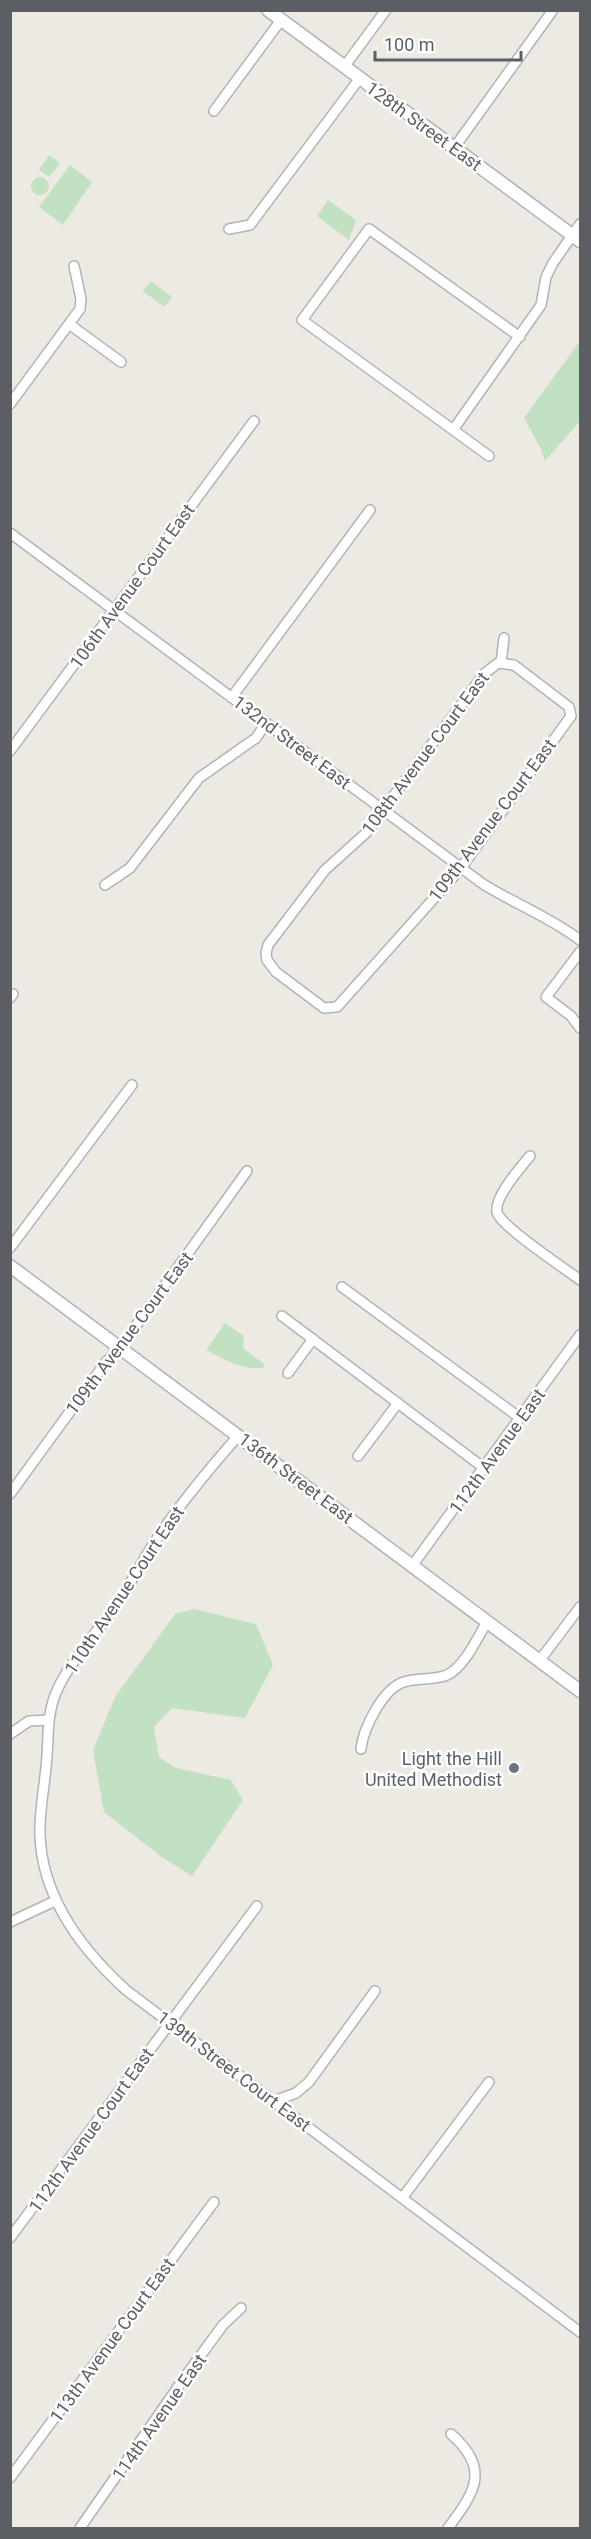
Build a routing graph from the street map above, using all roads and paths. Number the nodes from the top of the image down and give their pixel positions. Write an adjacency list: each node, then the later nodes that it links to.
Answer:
1 (268, 10): 4 (street, 128th Street East)
2 (386, 10): 5 (street)
3 (553, 10): 8 (street)
4 (281, 20): 5 (street, 128th Street East); 7 (street)
5 (344, 67): 6 (street, 128th Street East)
6 (360, 78): 8 (street, 128th Street East); 10 (street)
7 (214, 111)
8 (454, 148): 11 (street, 128th Street East)
9 (580, 224): 11 (street)
10 (230, 229)
11 (577, 238): 14 (street)
12 (74, 266): 13 (street)
13 (69, 324): 15 (street); 16 (street)
14 (520, 337): 18 (street); 18 (street)
15 (121, 363)
16 (10, 404)
17 (254, 421): 22 (street, 106th Avenue Court East)
18 (453, 430): 19 (street)
19 (489, 456)
20 (370, 510): 25 (street)
21 (10, 533): 22 (street, 132nd Street East)
22 (115, 609): 25 (street, 132nd Street East); 27 (street, 106th Avenue Court East)
23 (504, 638): 24 (street)
24 (501, 663): 28 (street, 108th Avenue Court East); 29 (street, 109th Avenue Court East)
25 (232, 697): 26 (street, 132nd Street East)
26 (266, 723): 28 (street, 132nd Street East); 30 (street)
27 (10, 751)
28 (383, 809): 29 (street, 132nd Street East); 33 (street, 108th Avenue Court East)
29 (461, 868): 31 (street, 132nd Street East); 33 (street, 109th Avenue Court East)
30 (105, 885)
31 (580, 940)
32 (580, 952): 34 (street)
33 (337, 1007)
34 (580, 1028)
35 (132, 1085): 38 (street)
36 (530, 1156): 40 (street)
37 (247, 1171): 45 (street, 109th Avenue Court East)
38 (10, 1248)
39 (10, 1266): 45 (street, 136th Street East)
40 (580, 1280)
41 (342, 1287): 48 (street)
42 (282, 1316): 44 (street)
43 (580, 1335): 48 (street, 112th Avenue East)
44 (313, 1339): 46 (street); 47 (street)
45 (120, 1348): 49 (street, 136th Street East); 52 (street, 109th Avenue Court East)
46 (288, 1372)
47 (398, 1403): 50 (street); 51 (street)
48 (520, 1418): 51 (street, 112th Avenue East)
49 (239, 1436): 53 (street, 136th Street East); 58 (street, 110th Avenue Court East)
50 (358, 1456)
51 (484, 1468): 53 (street, 112th Avenue East)
52 (10, 1494)
53 (412, 1566): 55 (street, 136th Street East)
54 (580, 1607): 56 (street)
55 (487, 1622): 56 (street, 136th Street East); 60 (street)
56 (540, 1660): 57 (street, 136th Street East)
57 (580, 1691)
58 (48, 1720): 59 (street); 61 (street, 139th Street Court East)
59 (10, 1734)
60 (360, 1749)
61 (55, 1901): 63 (street); 65 (street, 139th Street Court East)
62 (257, 1905): 65 (street, 112th Avenue Court East)
63 (10, 1922)
64 (375, 1991): 67 (street)
65 (170, 2022): 67 (street, 139th Street Court East); 70 (street, 112th Avenue Court East)
66 (489, 2082): 68 (street)
67 (274, 2101): 68 (street, 139th Street Court East)
68 (403, 2197): 72 (street, 139th Street Court East)
69 (214, 2202): 74 (street, 113th Avenue Court East)
70 (10, 2238)
71 (241, 2308): 75 (street, 114th Avenue East)
72 (580, 2332)
73 (451, 2433): 76 (street)
74 (10, 2478)
75 (80, 2529)
76 (448, 2529)

